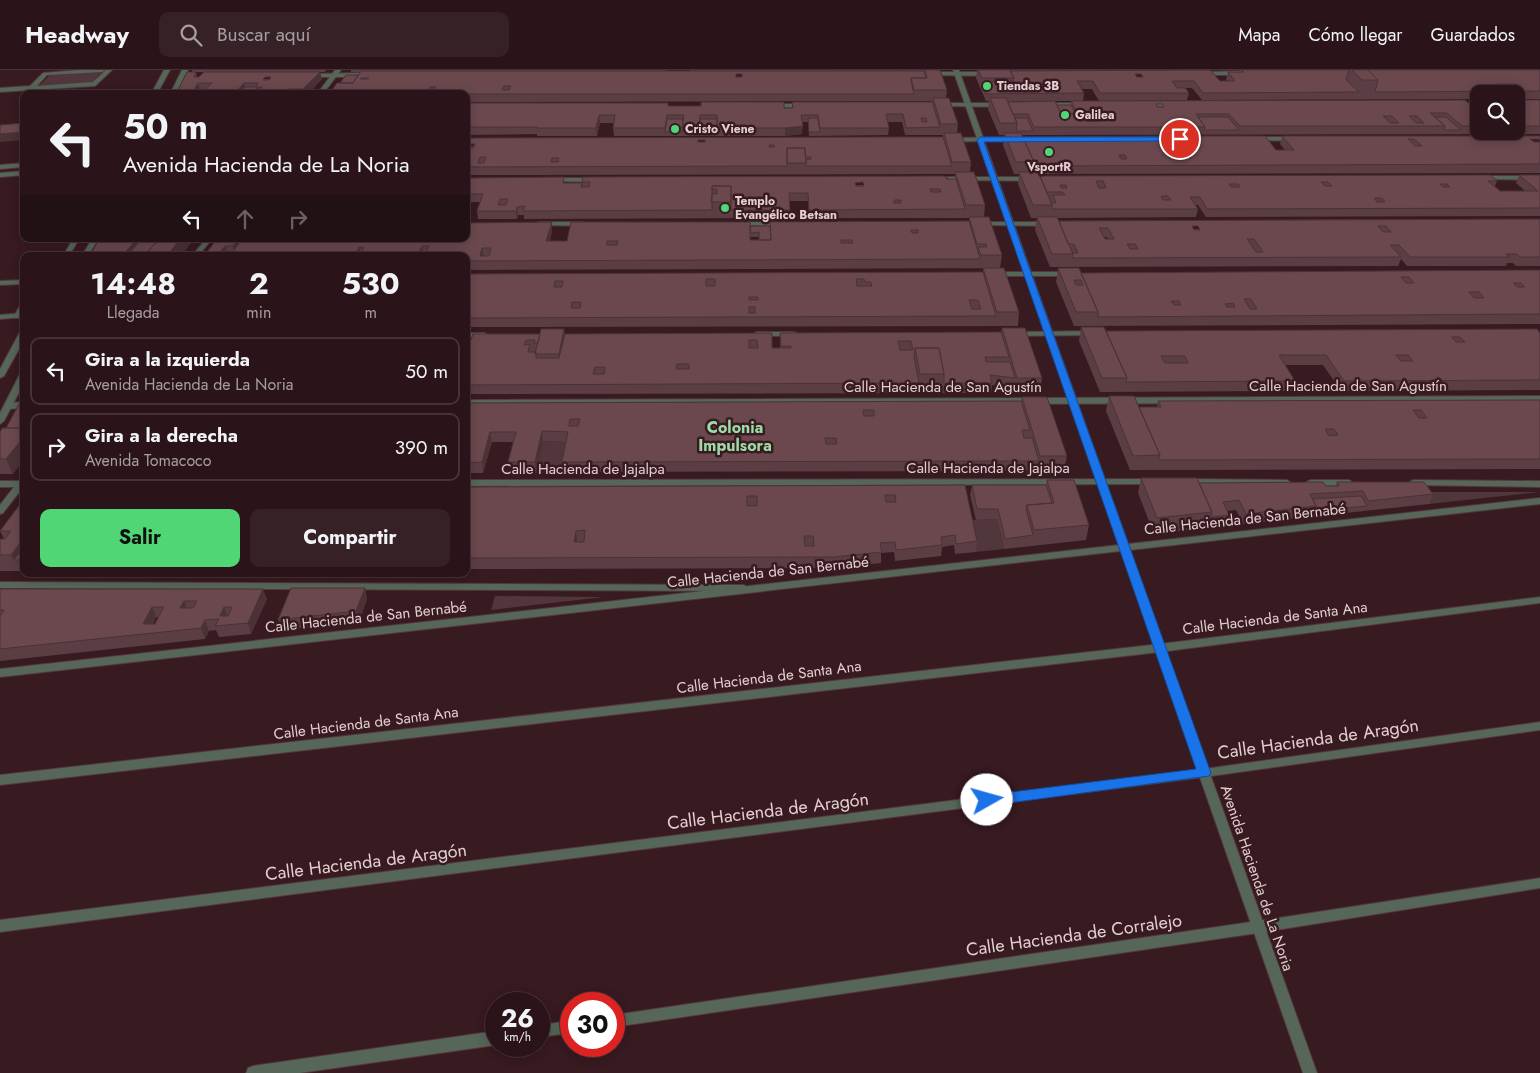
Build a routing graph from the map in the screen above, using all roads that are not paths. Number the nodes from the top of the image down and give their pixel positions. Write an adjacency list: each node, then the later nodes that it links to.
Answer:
1 (102, 70): 15 (street)
2 (109, 70): 15 (street)
3 (167, 70): 17 (street)
4 (338, 70): 14 (street)
5 (956, 72): 8 (street); 9 (street); 21 (street, Avenida Hacienda de La Noria)
6 (184, 73): 12 (street); 18 (street)
7 (1244, 73): 10 (street)
8 (918, 74)
9 (997, 74)
10 (1194, 74)
11 (364, 75): 14 (street)
12 (192, 76)
13 (296, 76): 14 (street)
14 (334, 76): 19 (street)
15 (31, 88): 16 (street)
16 (0, 90)
17 (156, 90)
18 (175, 90)
19 (323, 90)
20 (929, 105): 21 (street)
21 (968, 105): 22 (street); 34 (street, Avenida Hacienda de La Noria)
22 (1007, 105)
23 (1037, 105): 24 (street)
24 (1086, 105)
25 (1135, 105): 26 (street)
26 (1184, 105)
27 (762, 106): 28 (street)
28 (811, 106)
29 (1160, 139): 30 (street)
30 (1220, 139)
31 (1250, 139): 32 (street)
32 (1300, 139)
33 (941, 140): 34 (street)
34 (980, 140): 35 (street); 43 (street, Avenida Hacienda de La Noria)
35 (1020, 140)
36 (20, 165): 37 (street)
37 (0, 167)
38 (20, 173): 39 (street)
39 (0, 175)
40 (1470, 178): 41 (street)
41 (1540, 178)
42 (924, 179): 43 (street)
43 (994, 179): 44 (street); 52 (street, Avenida Hacienda de La Noria)
44 (1044, 179)
45 (546, 180): 46 (street)
46 (606, 180)
47 (536, 224): 48 (street)
48 (595, 224)
49 (733, 224): 50 (street)
50 (792, 224)
51 (970, 224): 52 (street)
52 (1010, 224): 53 (street); 57 (street, Avenida Hacienda de La Noria)
53 (1060, 224)
54 (207, 242): 55 (street)
55 (198, 252)
56 (988, 274): 57 (street)
57 (1028, 274): 58 (street); 67 (street, Avenida Hacienda de La Noria)
58 (1077, 274)
59 (20, 282): 60 (street)
60 (0, 283)
61 (20, 315): 62 (street)
62 (0, 317)
63 (1108, 333): 67 (street)
64 (752, 334): 65 (street)
65 (802, 334)
66 (1009, 334): 67 (street)
67 (1049, 334): 74 (street, Avenida Hacienda de La Noria)
68 (470, 335): 69 (street)
69 (496, 335)
70 (20, 341): 71 (street)
71 (0, 376)
72 (20, 382): 76 (street)
73 (1540, 399): 74 (street, Calle Hacienda de San Agustín)
74 (1072, 400): 75 (street, Calle Hacienda de San Agustín); 80 (street, Avenida Hacienda de La Noria)
75 (470, 403)
76 (8, 406): 77 (street); 78 (street)
77 (20, 406)
78 (0, 421)
79 (20, 482): 84 (street)
80 (1101, 482): 81 (street, Calle Hacienda de Jajalpa); 82 (street, Calle Hacienda de Jajalpa); 89 (street, Avenida Hacienda de La Noria)
81 (470, 483)
82 (1360, 483)
83 (1400, 483): 85 (street)
84 (0, 484)
85 (1540, 484)
86 (20, 486): 88 (street)
87 (1540, 501): 89 (street, Calle Hacienda de San Bernabé)
88 (0, 510)
89 (1124, 548): 91 (street, Calle Hacienda de San Bernabé); 93 (street, Avenida Hacienda de La Noria)
90 (0, 585): 91 (street)
91 (762, 588): 94 (street, Calle Hacienda de San Bernabé)
92 (1540, 600): 93 (street, Calle Hacienda de Santa Ana)
93 (1160, 648): 96 (street, Avenida Hacienda de La Noria); 97 (street, Calle Hacienda de Santa Ana)
94 (0, 673)
95 (1540, 726): 96 (street, Calle Hacienda de Aragón)
96 (1204, 773): 99 (street, Calle Hacienda de Aragón); 100 (street, Avenida Hacienda de La Noria)
97 (0, 780)
98 (1540, 882): 100 (street, Calle Hacienda de Corralejo)
99 (0, 926)
100 (1258, 927): 101 (street, Calle Hacienda de Corralejo); 104 (street, Avenida Hacienda de La Noria)
101 (625, 1018)
102 (485, 1040): 103 (street)
103 (253, 1073)
104 (1310, 1073)

